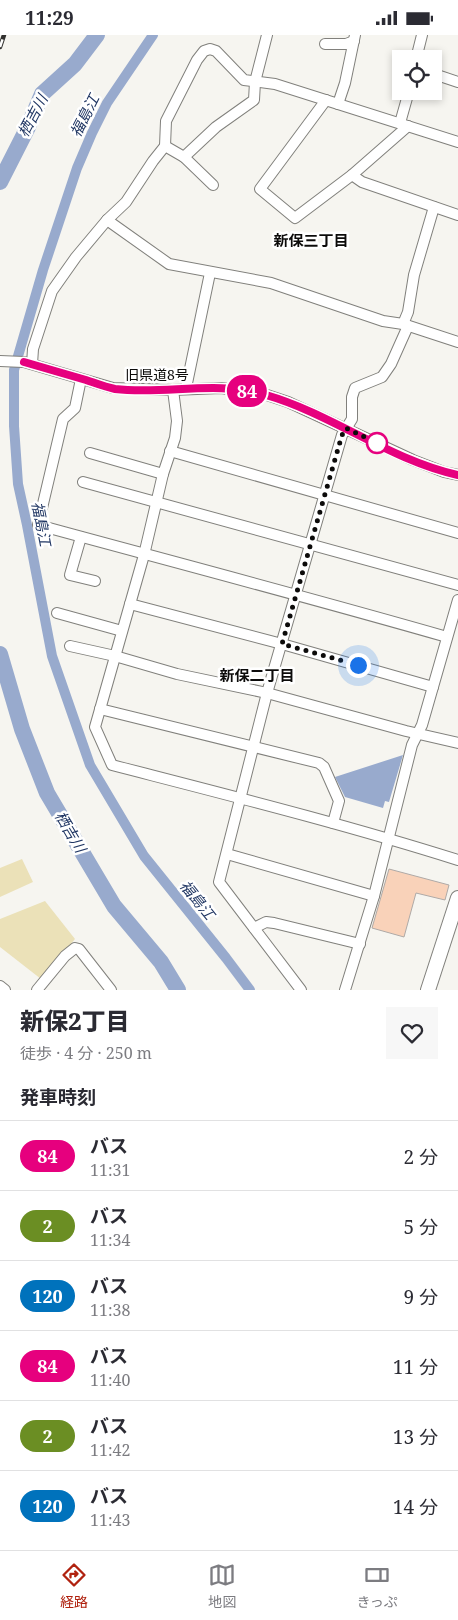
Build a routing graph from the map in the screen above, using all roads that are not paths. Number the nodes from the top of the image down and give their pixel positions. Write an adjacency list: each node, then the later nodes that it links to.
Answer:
1 (267, 35): 7 (street)
2 (422, 35): 5 (street)
3 (354, 38): 4 (street); 11 (street)
4 (325, 44)
5 (418, 50)
6 (442, 77): 8 (street)
7 (254, 82): 9 (street); 14 (street); 15 (street)
8 (458, 82)
9 (326, 100): 11 (street); 16 (street)
10 (408, 100): 12 (street)
11 (338, 104): 12 (street)
12 (404, 125): 13 (street); 16 (street)
13 (458, 142)
14 (165, 145): 15 (street); 20 (street)
15 (184, 157): 17 (street)
16 (352, 175): 18 (street)
17 (213, 185)
18 (434, 207): 19 (street); 22 (street)
19 (458, 215)
20 (107, 220): 21 (street); 25 (street)
21 (210, 273): 22 (street); 27 (street)
22 (406, 325): 23 (street); 29 (street)
23 (458, 342)
24 (2, 361): 25 (street, 旧県道8号)
25 (28, 363): 26 (street, 旧県道8号)
26 (80, 379): 28 (street, 旧県道8号); 38 (street)
27 (186, 388): 28 (street, 旧県道8号); 29 (street, 旧県道8号)
28 (173, 390): 30 (street)
29 (346, 428): 33 (street, 旧県道8号); 35 (street)
30 (170, 451): 32 (street); 35 (street)
31 (90, 453): 32 (street)
32 (163, 474): 36 (street)
33 (458, 475)
34 (83, 482): 36 (street)
35 (324, 495): 37 (street); 39 (street)
36 (157, 502): 39 (street); 40 (street)
37 (458, 533)
38 (81, 537): 40 (street); 41 (street)
39 (310, 543): 42 (street); 43 (street)
40 (144, 555): 43 (street); 45 (street)
41 (95, 581)
42 (458, 585)
43 (296, 594): 48 (street); 49 (street)
44 (458, 600): 48 (street)
45 (130, 604): 47 (street); 49 (street)
46 (57, 613): 47 (street)
47 (122, 631): 51 (street)
48 (448, 637): 52 (street)
49 (282, 644): 52 (street); 53 (street)
50 (70, 646): 51 (street)
51 (115, 656): 53 (street); 54 (street)
52 (433, 687): 55 (street)
53 (268, 693): 55 (street); 57 (street)
54 (100, 709): 57 (street); 58 (street)
55 (417, 734): 56 (street); 60 (street)
56 (458, 743)
57 (253, 748): 58 (street); 59 (street)
58 (240, 798): 59 (street); 61 (street)
59 (333, 823): 60 (street)
60 (388, 838): 62 (street); 63 (street)
61 (227, 854): 63 (street); 65 (street)
62 (458, 860)
63 (374, 896): 66 (street)
64 (458, 898): 73 (street)
65 (254, 928): 66 (street); 71 (street)
66 (360, 945): 72 (street)
67 (0, 986): 69 (street)
68 (109, 989): 70 (street)
69 (5, 990)
70 (37, 990)
71 (301, 990)
72 (345, 990)
73 (428, 990)

